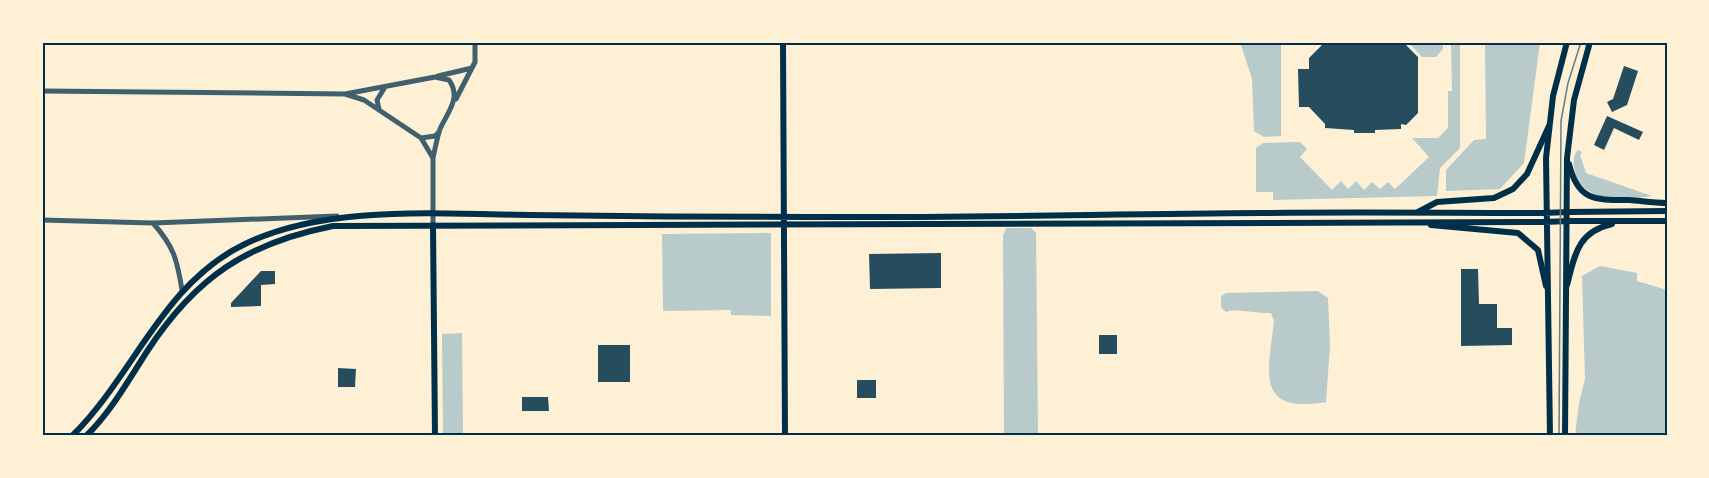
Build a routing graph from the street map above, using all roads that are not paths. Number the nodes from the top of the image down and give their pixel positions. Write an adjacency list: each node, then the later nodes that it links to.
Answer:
1 (475, 42): 5 (street)
2 (783, 42): 24 (main road)
3 (1567, 42): 12 (main road)
4 (1590, 42): 16 (main road)
5 (473, 65): 6 (street); 10 (street)
6 (435, 77): 7 (street); 10 (street)
7 (390, 85): 9 (street); 11 (street)
8 (42, 91): 9 (street)
9 (345, 94): 11 (street)
10 (454, 103): 13 (street)
11 (379, 110): 14 (street)
12 (1549, 126): 20 (main road); 21 (main road)
13 (440, 131): 14 (street); 15 (street)
14 (421, 138): 15 (street)
15 (433, 158): 22 (street)
16 (1567, 158): 17 (main road); 19 (main road)
17 (1667, 203)
18 (1667, 211): 19 (main road)
19 (1568, 212): 20 (main road); 27 (main road)
20 (1544, 213): 21 (main road); 30 (main road)
21 (1415, 214): 24 (main road)
22 (434, 215): 23 (main road); 24 (main road); 33 (street)
23 (352, 216): 31 (street); 36 (main road)
24 (785, 217): 32 (main road)
25 (42, 220): 31 (street)
26 (1626, 220): 27 (main road); 28 (main road); 35 (main road)
27 (1568, 221): 30 (main road); 35 (main road)
28 (1667, 221)
29 (1416, 222): 30 (main road); 32 (main road); 34 (main road)
30 (1544, 222): 34 (main road)
31 (153, 223): 36 (street)
32 (785, 224): 33 (main road); 40 (main road)
33 (433, 225): 38 (main road); 39 (main road)
34 (1546, 286): 41 (main road)
35 (1567, 286): 42 (main road)
36 (182, 290): 37 (main road)
37 (72, 436)
38 (86, 436)
39 (435, 436)
40 (785, 436)
41 (1550, 436)
42 (1566, 436)

